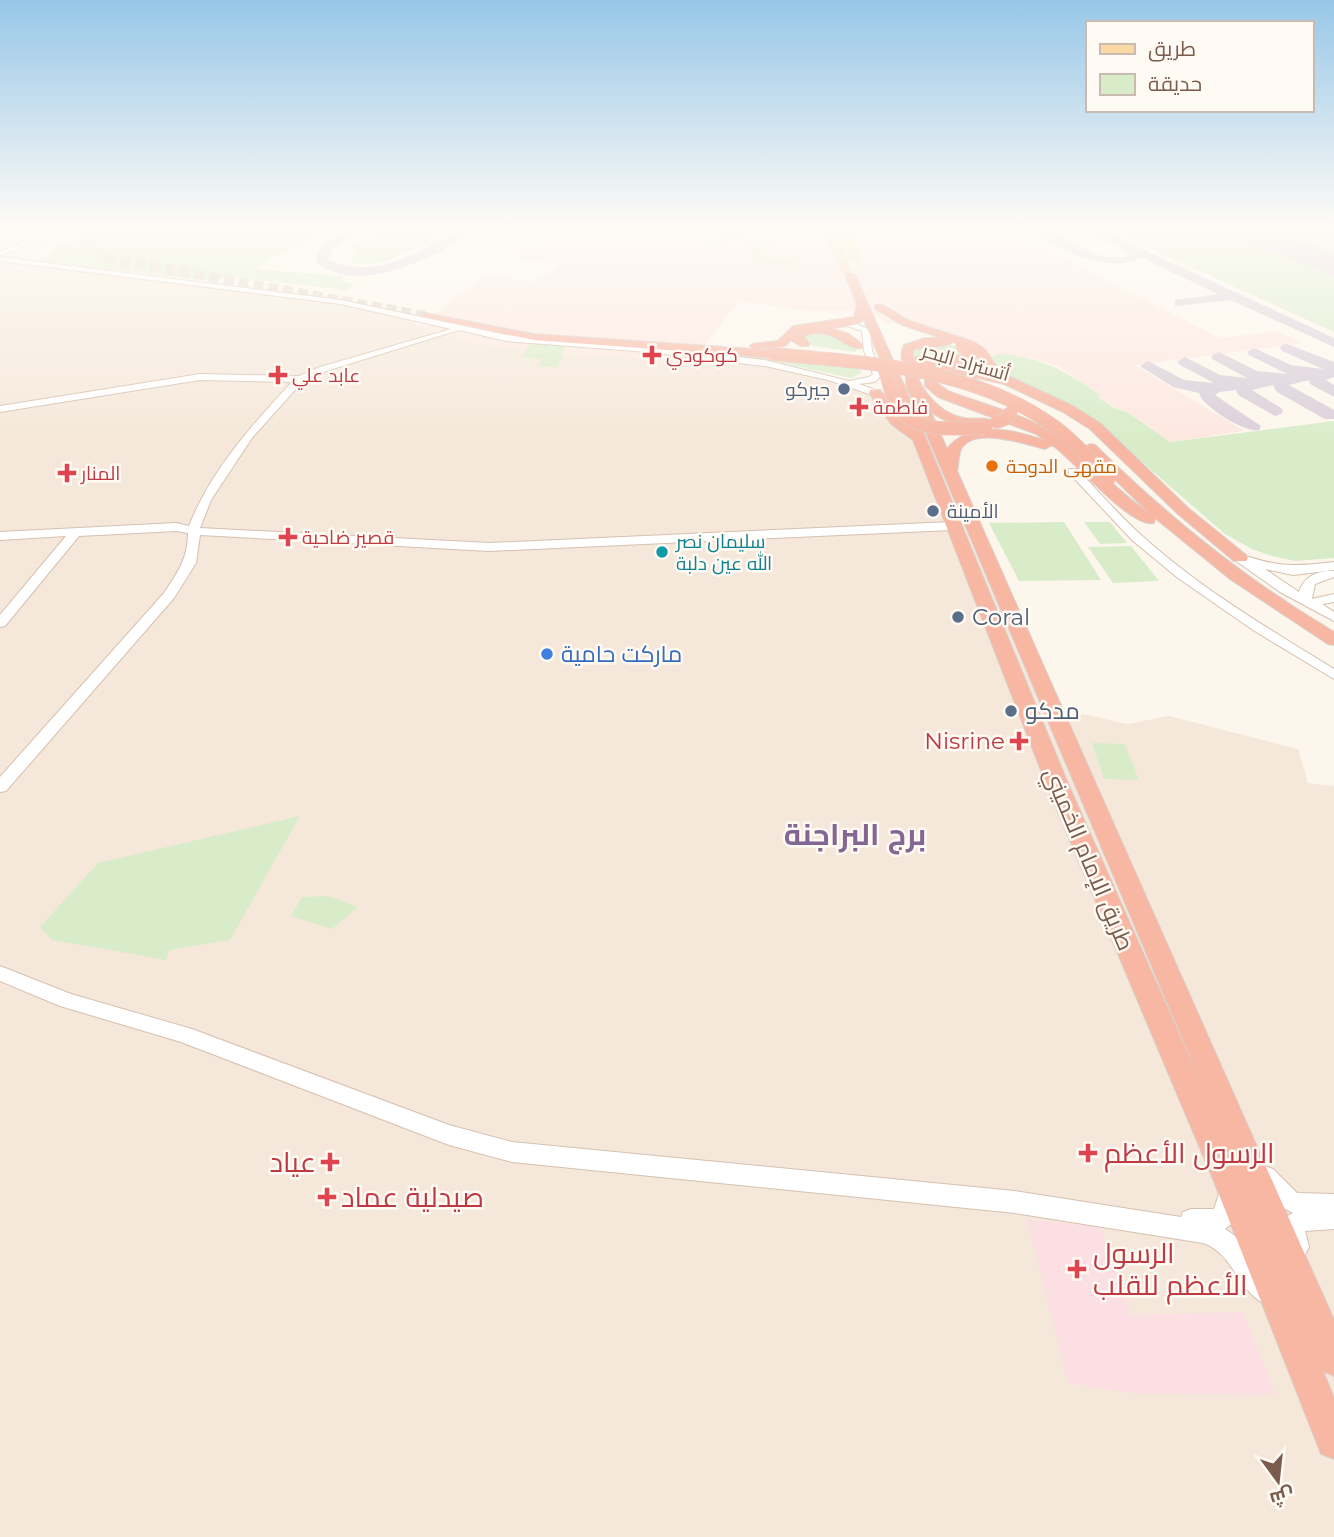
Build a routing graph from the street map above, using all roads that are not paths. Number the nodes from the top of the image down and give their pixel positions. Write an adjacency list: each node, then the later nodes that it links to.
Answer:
1 (316, 299): 7 (street)
2 (862, 299): 4 (highway, طريق الإمام الخميني)
3 (874, 299): 5 (highway, طريق الإمام الخميني)
4 (863, 304): 6 (highway); 11 (highway, طريق الإمام الخميني)
5 (879, 307): 15 (highway, طريق الإمام الخميني); 16 (highway)
6 (846, 324): 8 (highway); 11 (street)
7 (461, 329): 13 (street); 14 (street)
8 (731, 346): 10 (highway, أتستراد البحر); 10 (highway, أتستراد البحر)
9 (801, 351): 10 (highway, أتستراد البحر, bridge); 11 (highway, bridge); 11 (highway); 12 (highway, أتستراد البحر, bridge); 17 (highway, bridge); 20 (highway, أتستراد البحر, bridge)
10 (771, 352)
11 (879, 356): 14 (street); 15 (highway, bridge); 20 (highway, bridge); 21 (highway, bridge); 22 (highway, طريق الإمام الخميني)
12 (937, 377): 21 (highway, bridge); 27 (highway, أتستراد البحر, bridge)
13 (300, 379): 19 (street); 29 (street)
14 (836, 379): 17 (street)
15 (912, 385): 21 (highway); 23 (highway, طريق الإمام الخميني)
16 (1014, 385): 18 (highway); 25 (highway)
17 (881, 395): 22 (highway)
18 (1046, 400): 27 (highway); 32 (highway)
19 (0, 409)
20 (1059, 421): 27 (highway, أتستراد البحر)
21 (992, 425): 24 (highway)
22 (920, 442): 23 (highway); 28 (highway, طريق الإمام الخميني)
23 (939, 448): 26 (highway, طريق الإمام الخميني)
24 (1054, 449): 25 (highway); 26 (highway)
25 (1077, 468): 27 (highway); 41 (street)
26 (950, 471): 43 (highway, طريق الإمام الخميني)
27 (1154, 519): 39 (highway); 40 (highway)
28 (952, 526): 29 (street); 42 (highway, طريق الإمام الخميني)
29 (194, 529): 30 (street); 46 (street)
30 (74, 534): 31 (street); 38 (street)
31 (0, 536)
32 (1240, 558): 33 (street); 36 (street)
33 (1334, 566)
34 (1334, 573): 36 (street)
35 (1334, 598): 36 (street)
36 (1307, 602): 37 (street)
37 (1334, 617)
38 (0, 622)
39 (1334, 640)
40 (1334, 654)
41 (1334, 676)
42 (1028, 708): 43 (highway); 44 (highway, طريق الإمام الخميني)
43 (1053, 708): 45 (highway, طريق الإمام الخميني)
44 (1041, 739): 45 (highway); 49 (highway, طريق الإمام الخميني)
45 (1067, 739): 48 (highway, طريق الإمام الخميني)
46 (0, 787)
47 (0, 973): 52 (street)
48 (1244, 1153): 50 (street); 53 (highway, طريق الإمام الخميني)
49 (1228, 1179): 52 (street); 53 (highway, طريق الإمام الخميني)
50 (1334, 1205)
51 (1334, 1218): 53 (street)
52 (1214, 1228): 53 (street)
53 (1291, 1296): 54 (highway, طريق الإمام الخميني); 55 (highway, طريق الإمام الخميني)
54 (1334, 1359)
55 (1334, 1441)

